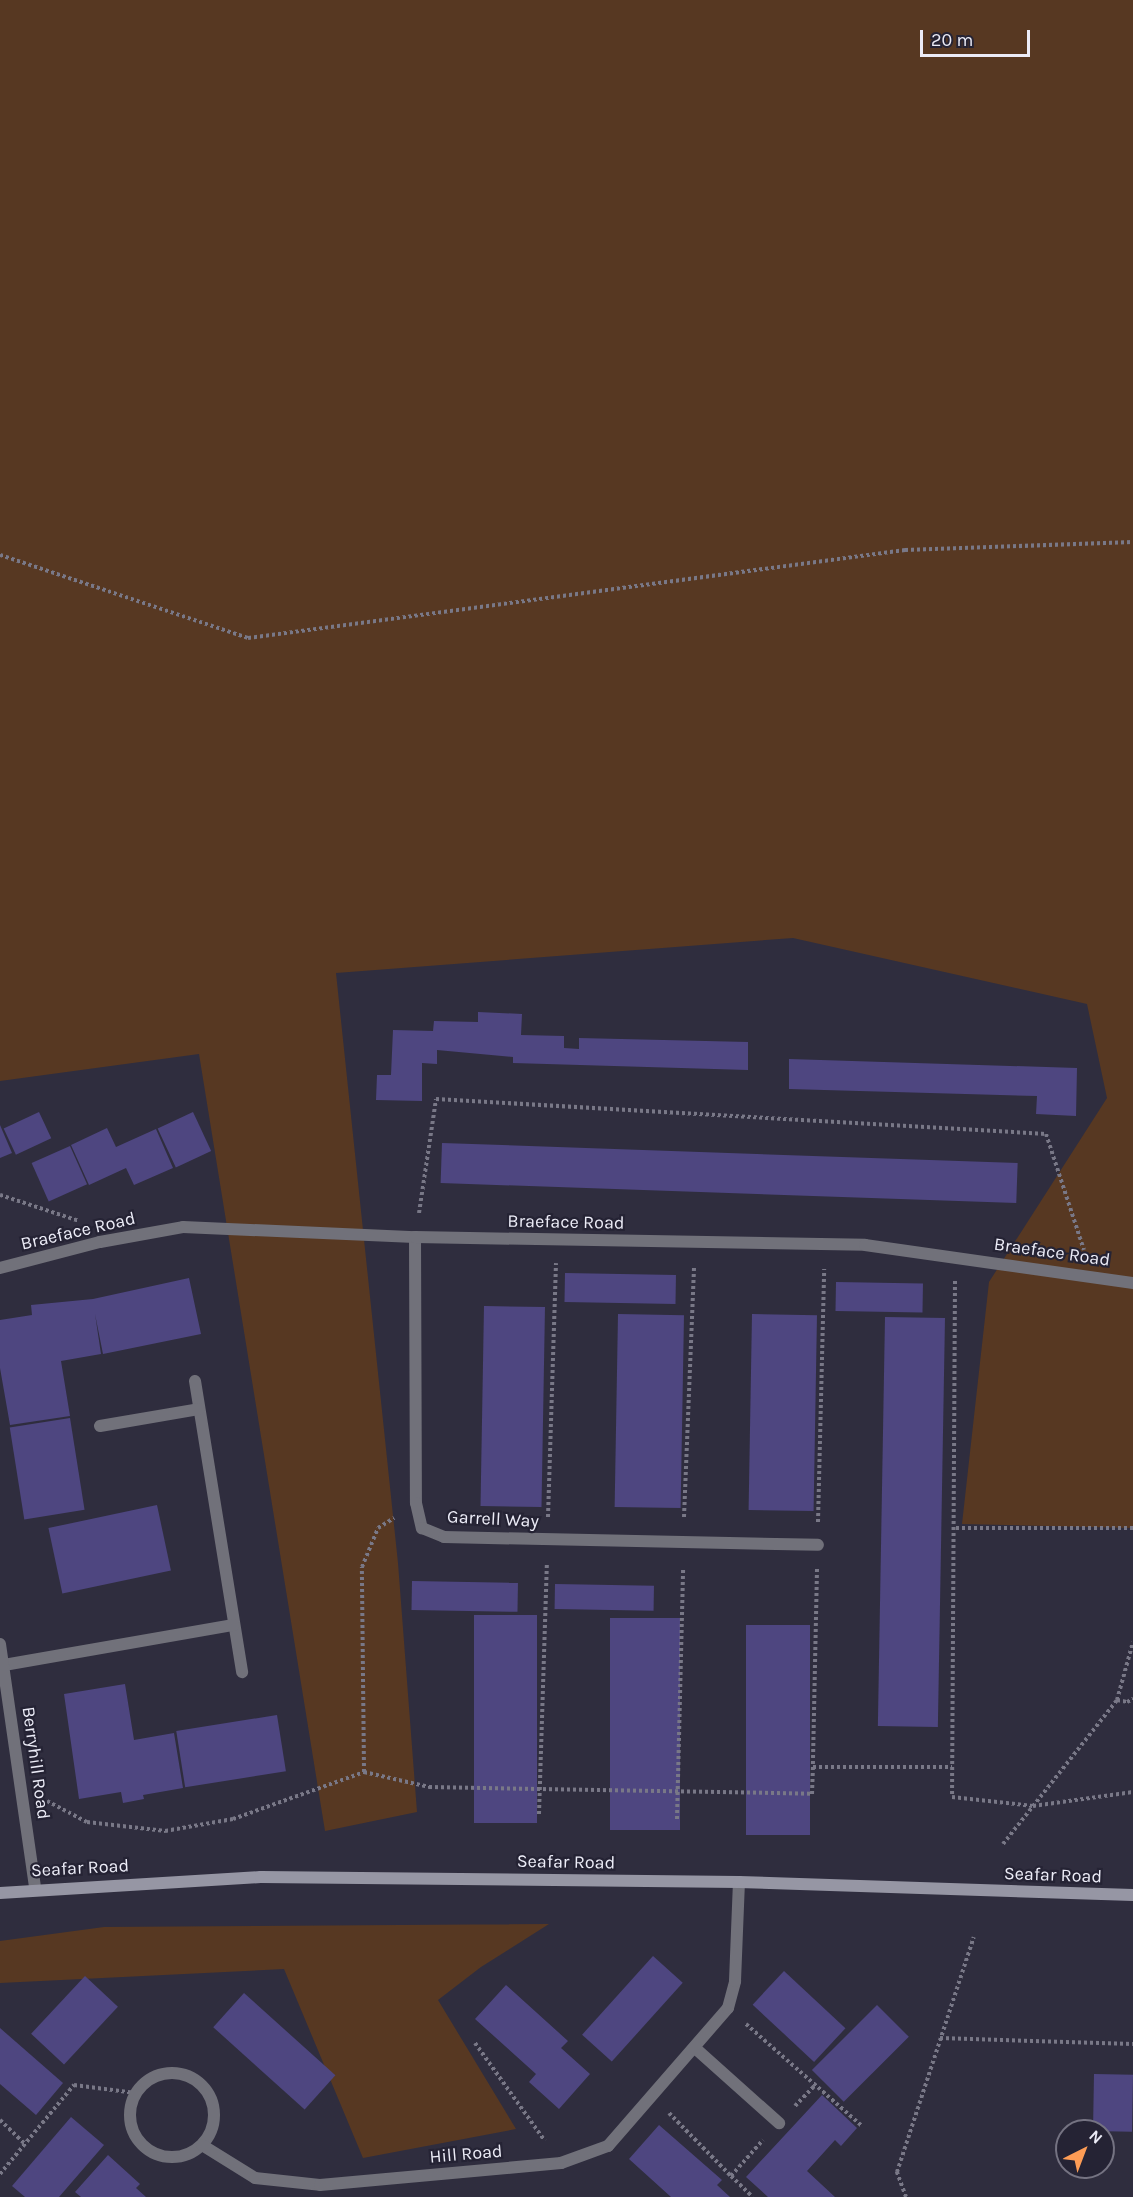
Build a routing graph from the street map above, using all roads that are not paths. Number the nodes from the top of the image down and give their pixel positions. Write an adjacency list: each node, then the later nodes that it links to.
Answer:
1 (415, 1237): 2 (street, Braeface Road); 3 (street, Braeface Road); 7 (street, Garrell Way)
2 (0, 1268)
3 (1133, 1283)
4 (195, 1381): 5 (street)
5 (199, 1409): 6 (street); 8 (street)
6 (100, 1425)
7 (818, 1545)
8 (234, 1625): 10 (street); 11 (street)
9 (0, 1644): 10 (street, Berryhill Road)
10 (4, 1665): 13 (street, Berryhill Road)
11 (242, 1672)
12 (739, 1882): 13 (street, Seafar Road); 15 (street, Seafar Road); 16 (street, Hill Road)
13 (35, 1888): 14 (street, Seafar Road)
14 (0, 1893)
15 (1133, 1895)
16 (695, 2048): 17 (street); 18 (street, Hill Road)
17 (779, 2123)
18 (202, 2145): 18 (street)

